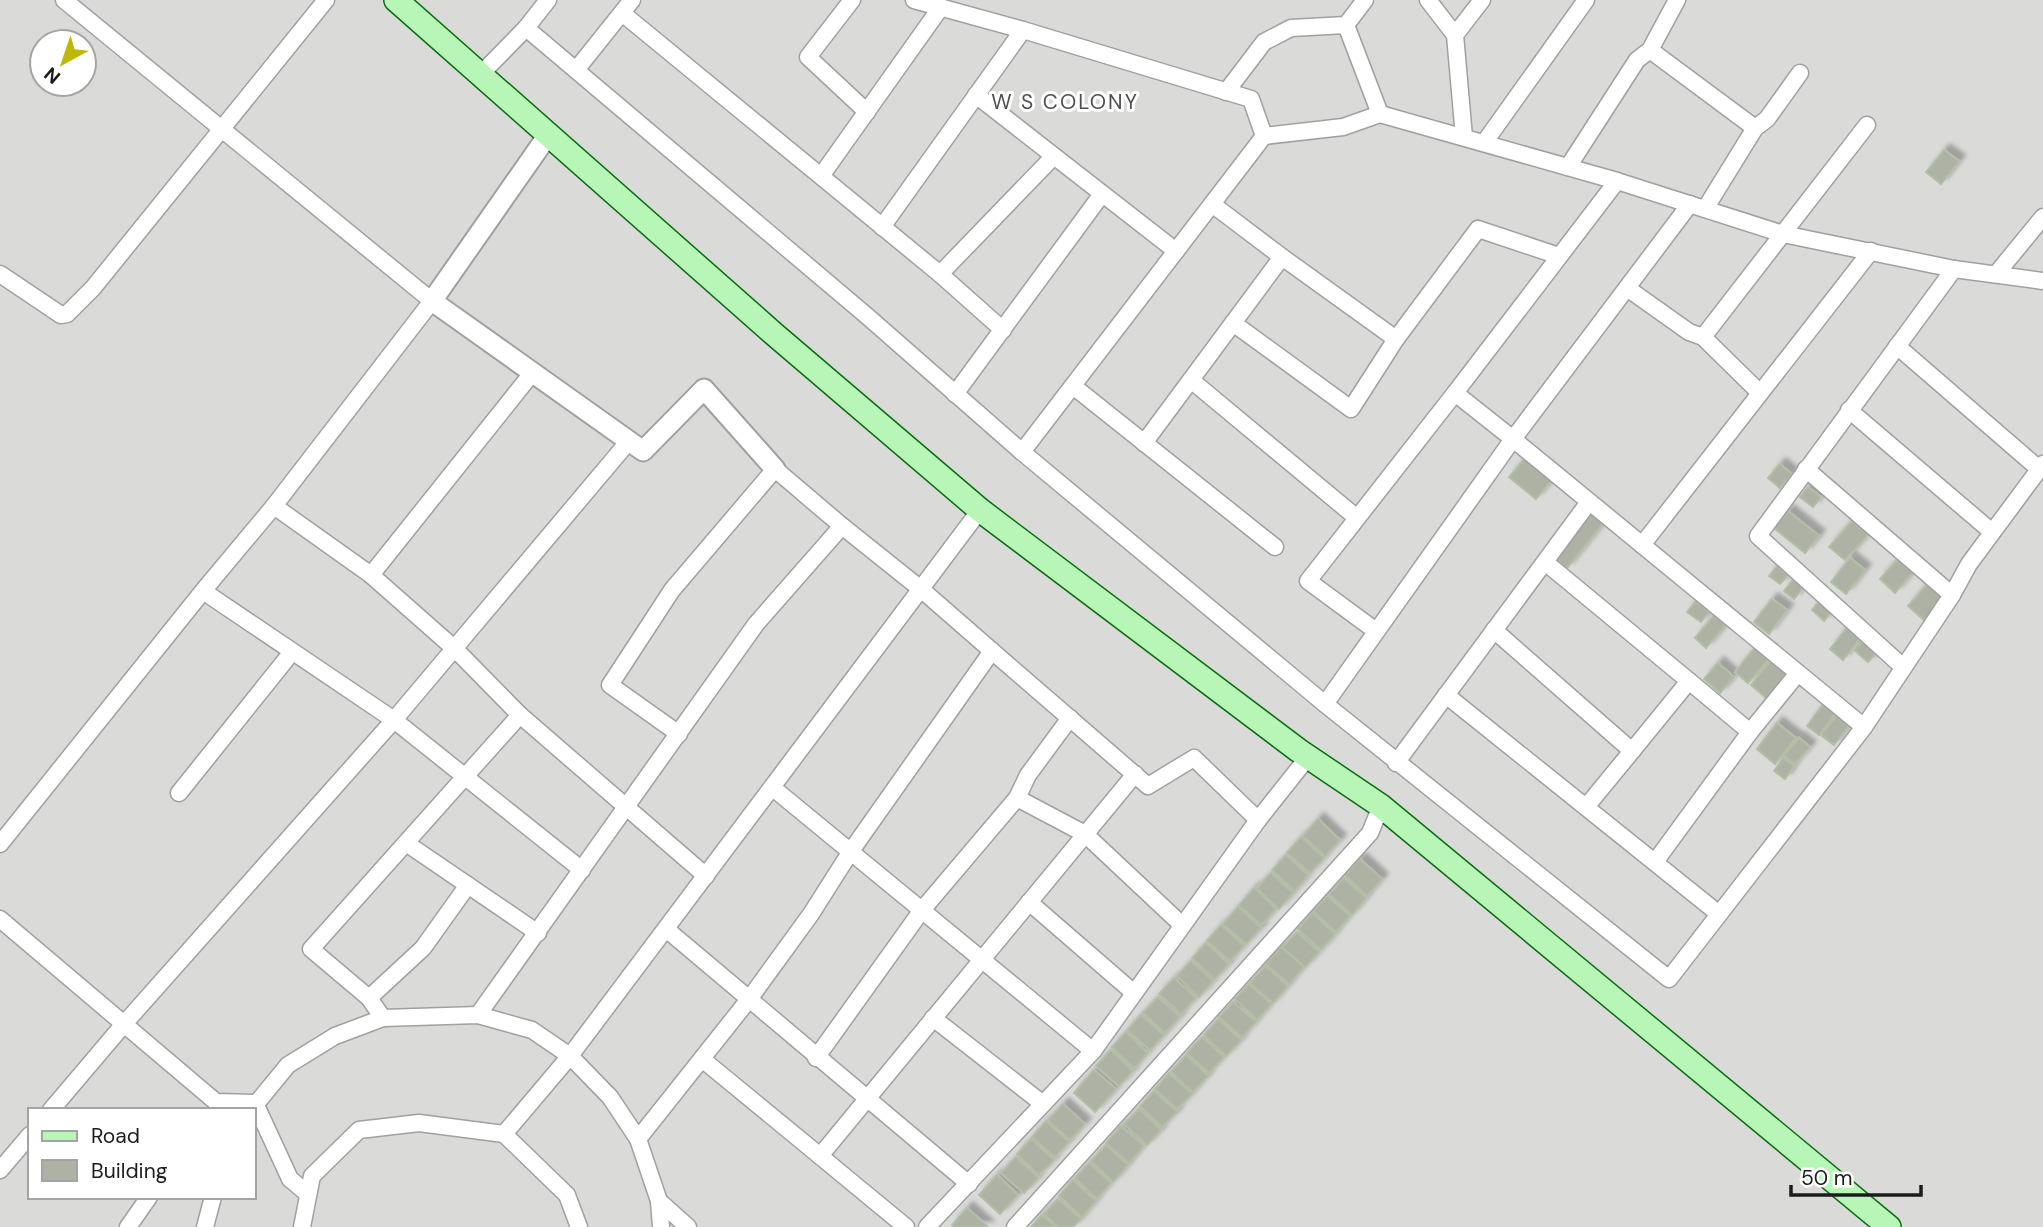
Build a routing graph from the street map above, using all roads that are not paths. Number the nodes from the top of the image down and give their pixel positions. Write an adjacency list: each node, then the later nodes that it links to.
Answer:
1 (64, 0): 30 (street)
2 (326, 0): 30 (street)
3 (396, 0): 22 (main road)
4 (548, 0): 15 (street)
5 (852, 0): 26 (street)
6 (914, 0): 13 (street)
7 (1365, 0): 14 (street)
8 (1428, 0): 17 (street)
9 (1482, 0): 17 (street)
10 (1586, 0): 34 (street)
11 (1677, 0): 18 (street)
12 (627, 6): 20 (street); 37 (street)
13 (941, 7): 16 (street); 26 (street)
14 (1346, 25): 19 (street); 27 (street)
15 (526, 28): 20 (street); 22 (street)
16 (1023, 30): 23 (street); 24 (street)
17 (1455, 35): 33 (street)
18 (1650, 50): 29 (street); 36 (street)
19 (1244, 68): 23 (street); 25 (street)
20 (576, 70): 66 (street)
21 (1800, 73): 29 (street)
22 (481, 74): 31 (main road)
23 (1226, 92): 25 (street)
24 (976, 95): 35 (street); 43 (street)
25 (1251, 99): 32 (street)
26 (867, 112): 37 (street)
27 (1380, 114): 32 (street); 33 (street)
28 (1867, 125): 44 (street)
29 (1755, 128): 41 (street)
30 (221, 130): 51 (street); 55 (street)
31 (548, 135): 55 (street); 77 (main road)
32 (1264, 136): 40 (street)
33 (1464, 137): 34 (street)
34 (1484, 143): 36 (street)
35 (1054, 156): 39 (street); 52 (street)
36 (1568, 167): 38 (street)
37 (821, 176): 43 (street)
38 (1617, 181): 41 (street); 47 (street)
39 (1102, 194): 45 (street); 57 (street)
40 (1212, 204): 45 (street); 48 (street)
41 (1698, 207): 44 (street); 54 (street)
42 (2043, 218): 50 (street)
43 (882, 227): 52 (street)
44 (1783, 234): 46 (street); 58 (street)
45 (1176, 251): 63 (street)
46 (1871, 251): 49 (street); 65 (street)
47 (1559, 256): 59 (street); 64 (street)
48 (1282, 257): 56 (street); 59 (street)
49 (1954, 269): 50 (street); 60 (street)
50 (1997, 273): 53 (street)
51 (0, 274)
52 (940, 274): 57 (street)
53 (2043, 281)
54 (1628, 288): 58 (street); 68 (street)
55 (432, 301): 61 (street); 76 (street)
56 (1233, 323): 59 (street); 62 (street)
57 (1003, 330): 66 (street)
58 (1703, 337): 65 (street)
59 (1396, 339)
60 (1897, 346): 67 (street); 72 (street)
61 (533, 372): 69 (street); 84 (street)
62 (1191, 380): 70 (street); 78 (street)
63 (1073, 386): 70 (street); 71 (street)
64 (1455, 393): 68 (street); 78 (street)
65 (1760, 393): 81 (street)
66 (956, 394): 71 (street)
67 (1849, 410): 74 (street); 80 (street)
68 (1513, 439): 75 (street); 89 (street)
69 (629, 441): 73 (street); 90 (street)
70 (1144, 443): 82 (street)
71 (1022, 452): 97 (street)
72 (2041, 466): 80 (street)
73 (775, 468): 79 (street); 103 (street)
74 (1806, 469): 87 (street); 93 (street)
75 (1589, 502): 81 (street); 83 (street)
76 (274, 506): 84 (street); 86 (street)
77 (980, 510): 85 (street); 105 (main road)
78 (1357, 518): 89 (street)
79 (842, 526): 85 (street); 103 (street)
80 (1992, 532): 87 (street)
81 (1642, 545): 94 (street)
82 (1275, 547)
83 (1545, 562): 88 (street); 95 (street)
84 (371, 575): 90 (street)
85 (922, 590): 91 (street); 109 (street)
86 (203, 591): 92 (street); 118 (street)
87 (1952, 595): 93 (street)
88 (1494, 630): 96 (street); 104 (street)
89 (1377, 631): 97 (street)
90 (455, 649): 98 (street); 100 (street)
91 (992, 651): 99 (street); 119 (street)
92 (292, 652): 100 (street); 110 (street)
93 (1903, 667): 101 (street)
94 (1798, 673): 101 (street); 102 (street)
95 (1689, 681): 102 (street); 104 (street)
96 (1446, 695): 106 (street); 113 (street)
97 (1325, 704): 106 (street)
98 (520, 715): 108 (street); 114 (street)
99 (1070, 718): 107 (street); 111 (street)
100 (394, 720): 108 (street); 138 (street)
101 (1864, 727): 126 (street)
102 (1749, 732): 120 (street)
103 (679, 734): 114 (street)
104 (1632, 751): 113 (street)
105 (1308, 757): 112 (main road); 115 (street)
106 (1396, 763): 126 (street)
107 (1135, 775): 115 (street); 116 (street)
108 (464, 777): 117 (street); 121 (street)
109 (773, 788): 119 (street); 122 (street)
110 (179, 793)
111 (1017, 798): 116 (street); 125 (street)
112 (1381, 806): 167 (street); 168 (main road)
113 (1586, 807): 120 (street)
114 (626, 808): 121 (street); 122 (street)
115 (1258, 820): 128 (street)
116 (1085, 834): 124 (street); 128 (street)
117 (406, 843): 123 (street); 134 (street)
118 (0, 844)
119 (850, 851): 125 (street); 133 (street)
120 (1655, 863): 126 (street)
121 (582, 870): 130 (street)
122 (706, 876): 129 (street)
123 (468, 885): 130 (street); 134 (street)
124 (1029, 902): 131 (street); 132 (street)
125 (922, 910): 131 (street); 141 (street)
126 (1720, 914)
127 (0, 919): 138 (street)
128 (1182, 925): 132 (street)
129 (666, 929): 133 (street); 140 (street)
130 (538, 933): 135 (street)
131 (982, 960): 137 (street); 139 (street)
132 (1134, 993): 139 (street)
133 (750, 998): 141 (street); 142 (street)
134 (369, 999): 136 (street)
135 (478, 1015): 136 (street); 140 (street)
136 (383, 1018): 146 (street)
137 (933, 1018): 143 (street); 144 (street)
138 (124, 1024): 145 (street); 147 (street)
139 (1093, 1051): 144 (street)
140 (570, 1056): 149 (street); 151 (street)
141 (816, 1058): 143 (street)
142 (702, 1059): 151 (street); 152 (street)
143 (867, 1099): 152 (street); 154 (street)
144 (1043, 1104): 154 (street)
145 (213, 1106): 146 (street)
146 (253, 1106)
147 (53, 1108)
148 (256, 1112): 155 (street)
149 (504, 1134): 155 (street); 162 (street)
150 (28, 1137): 153 (street)
151 (638, 1139): 158 (street)
152 (820, 1156): 165 (street)
153 (0, 1170)
154 (969, 1184): 166 (street)
155 (308, 1194): 161 (street)
156 (148, 1199): 159 (street)
157 (212, 1199): 160 (street)
158 (659, 1201): 163 (street); 164 (street)
159 (128, 1227)
160 (205, 1227)
161 (302, 1227)
162 (579, 1227)
163 (661, 1227)
164 (688, 1227)
165 (906, 1227)
166 (927, 1227)
167 (1015, 1227)
168 (1889, 1227)

